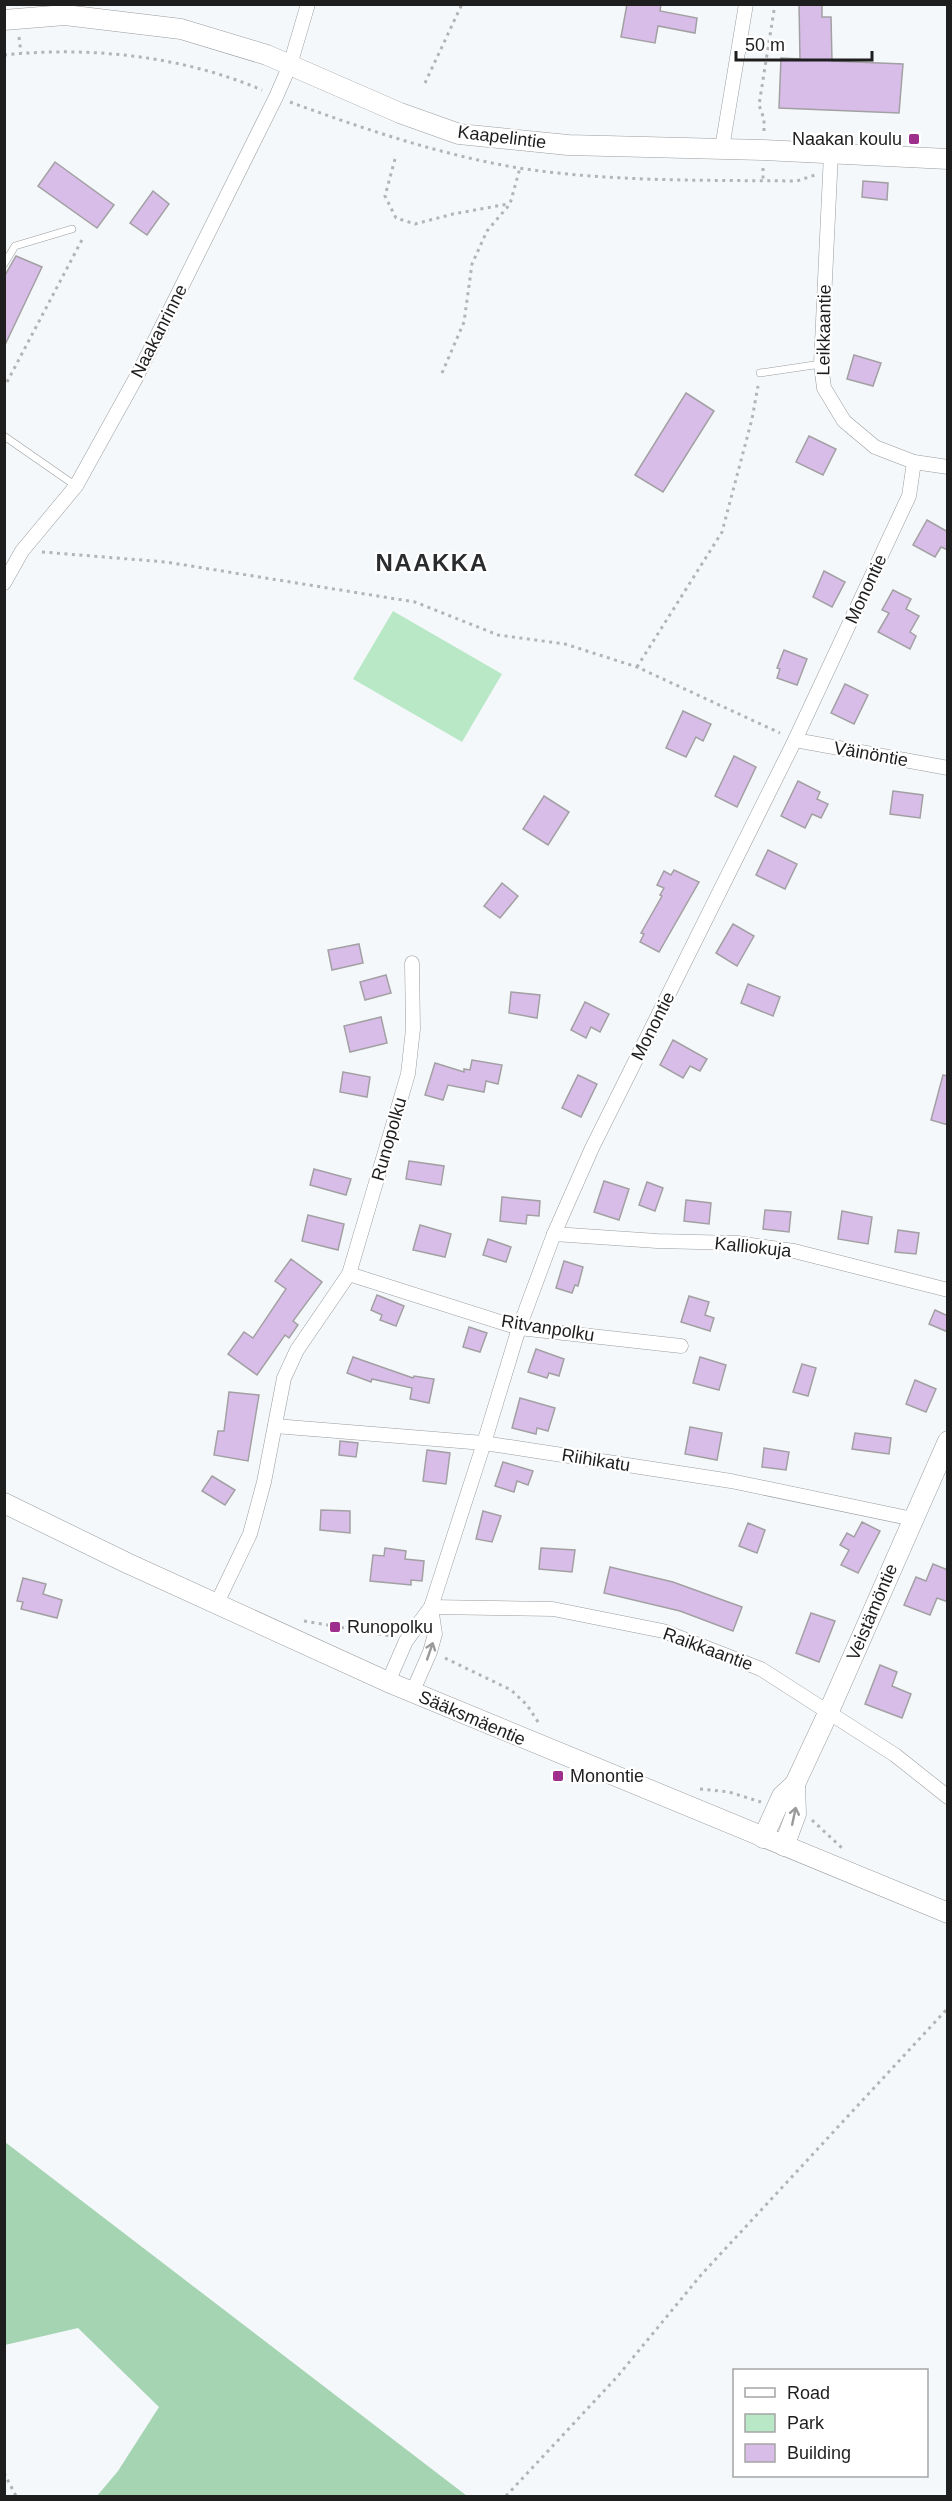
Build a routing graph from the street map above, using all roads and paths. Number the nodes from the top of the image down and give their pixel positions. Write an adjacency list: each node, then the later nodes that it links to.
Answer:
1 (308, 4): 7 (street, Naakanrinne)
2 (462, 4): 8 (path)
3 (746, 4): 9 (street)
4 (775, 4): 10 (path)
5 (66, 10): 6 (street, Kaapelintie); 7 (street, Kaapelintie)
6 (4, 20)
7 (290, 65): 9 (street, Kaapelintie); 27 (street, Naakanrinne)
8 (425, 83)
9 (722, 148): 10 (street, Kaapelintie)
10 (763, 150): 11 (street, Kaapelintie); 15 (path)
11 (831, 153): 13 (street, Kaapelintie); 20 (street, Leikkaantie)
12 (395, 159): 16 (path)
13 (948, 159)
14 (520, 168): 16 (path)
15 (763, 181)
16 (510, 204): 21 (path)
17 (72, 229): 19 (lane)
18 (84, 236): 23 (path)
19 (4, 264)
20 (821, 364): 22 (lane); 25 (street, Leikkaantie)
21 (442, 373)
22 (760, 373): 30 (path)
23 (7, 382)
24 (4, 436): 27 (lane)
25 (914, 462): 26 (street, Leikkaantie); 31 (street, Monontie)
26 (948, 467)
27 (76, 486): 28 (street, Naakanrinne)
28 (22, 551): 29 (street, Naakanrinne); 30 (path)
29 (4, 583)
30 (637, 667): 31 (path)
31 (795, 740): 32 (street, Väinöntie); 34 (street, Monontie)
32 (948, 768)
33 (411, 963): 35 (street, Runopolku)
34 (554, 1234): 36 (street, Kalliokuja); 37 (street, Monontie)
35 (349, 1274): 37 (street, Ritvanpolku); 39 (street, Runopolku)
36 (948, 1290)
37 (519, 1328): 38 (street, Ritvanpolku); 41 (street, Monontie)
38 (681, 1346)
39 (274, 1426): 41 (street, Riihikatu); 44 (street, Runopolku)
40 (948, 1441): 43 (street, Veistämöntie)
41 (484, 1443): 43 (street, Riihikatu); 45 (street, Monontie)
42 (4, 1503): 44 (street, Sääksmäentie)
43 (913, 1519): 48 (street, Veistämöntie)
44 (216, 1605): 46 (street, Sääksmäentie)
45 (431, 1607): 46 (street, Monontie); 47 (street, Monontie, one-way to 45); 48 (street, Raikkaantie)
46 (388, 1682): 47 (street, Sääksmäentie)
47 (412, 1693): 51 (street, Sääksmäentie)
48 (829, 1711): 49 (street, Veistämöntie); 50 (street, Raikkaantie)
49 (795, 1784): 51 (street, Veistämöntie); 52 (street, Veistämöntie, one-way to 49)
50 (948, 1797)
51 (763, 1838): 52 (street, Sääksmäentie)
52 (784, 1846): 53 (street, Sääksmäentie)
53 (948, 1913)
54 (948, 2008): 57 (path)
55 (4, 2473): 56 (path)
56 (16, 2496)
57 (506, 2496)

